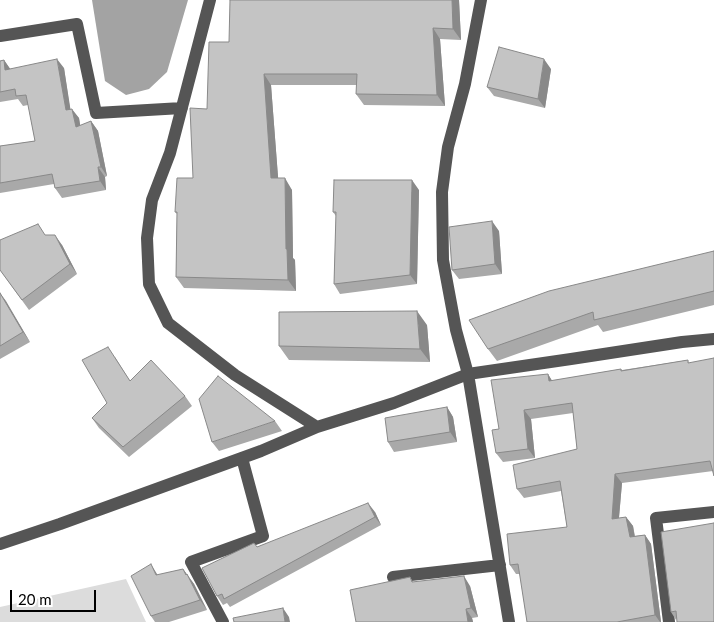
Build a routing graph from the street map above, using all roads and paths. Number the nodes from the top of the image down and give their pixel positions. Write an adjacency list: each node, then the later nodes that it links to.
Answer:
1 (210, 0): 4 (street)
2 (481, 0): 6 (street)
3 (0, 36): 4 (street)
4 (182, 108): 7 (street)
5 (714, 339): 6 (street)
6 (468, 374): 7 (street); 11 (street)
7 (317, 427): 8 (street)
8 (242, 458): 10 (street); 13 (street)
9 (714, 512): 15 (street)
10 (0, 544)
11 (500, 566): 12 (street); 14 (street)
12 (393, 578)
13 (223, 622)
14 (509, 622)
15 (669, 622)

